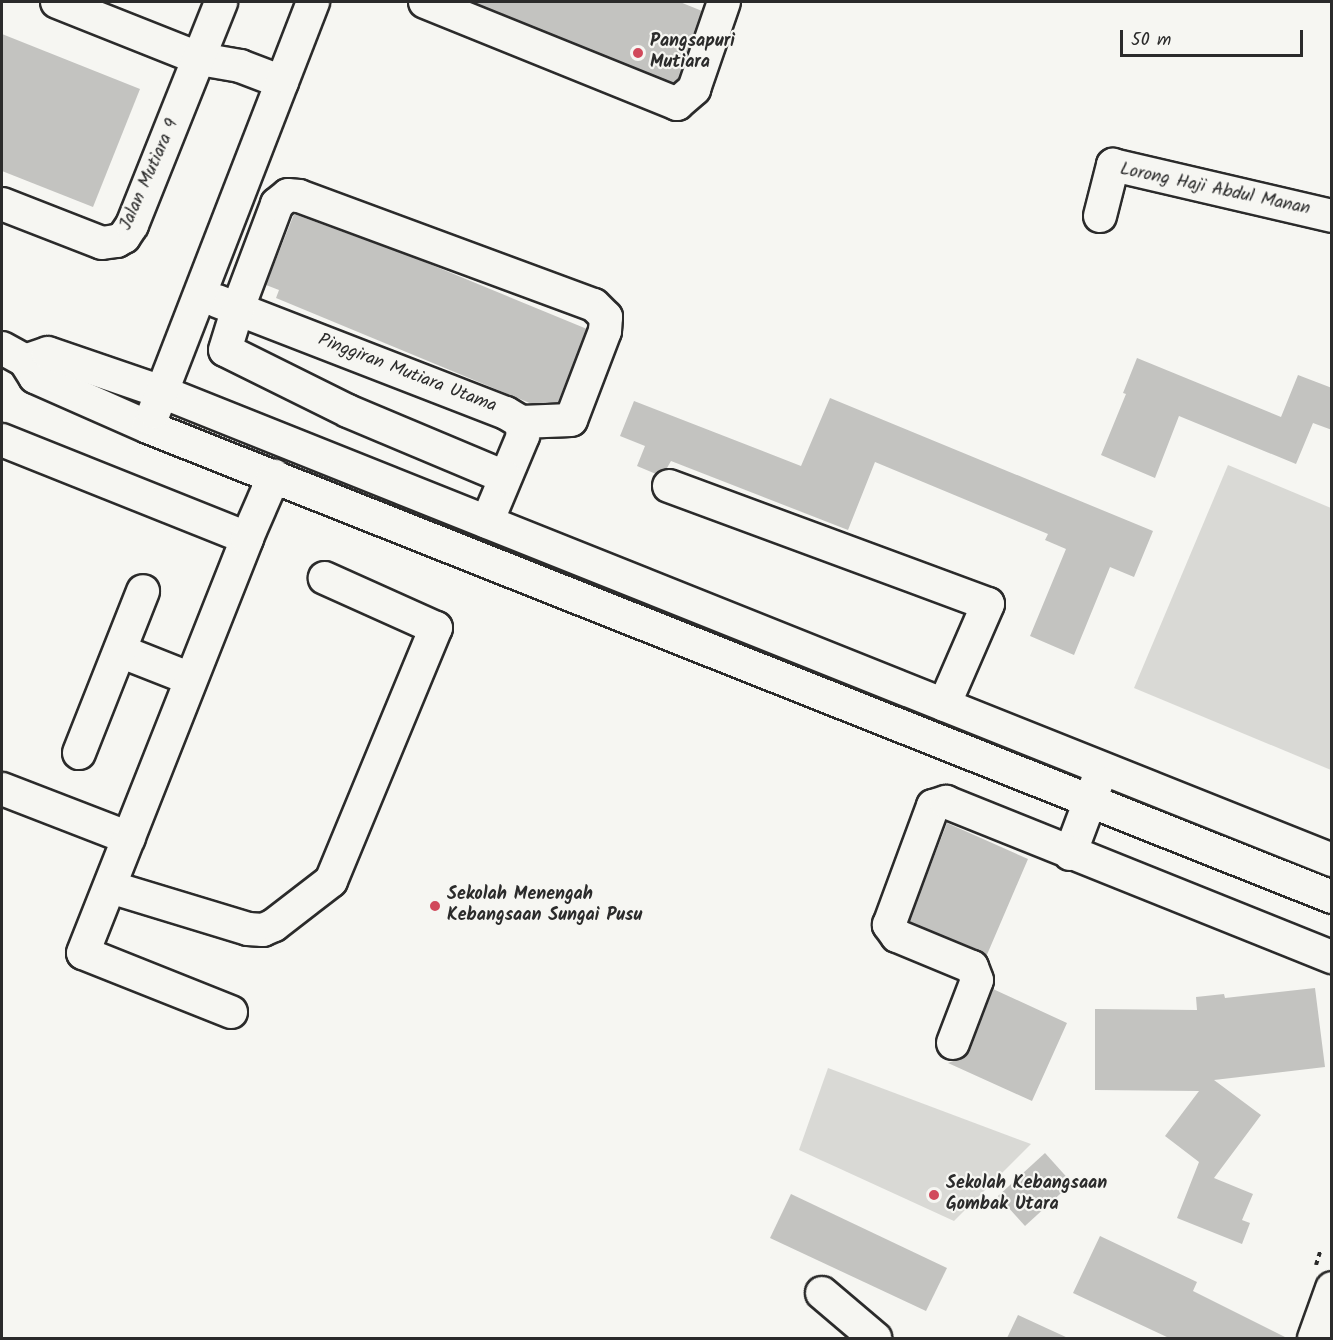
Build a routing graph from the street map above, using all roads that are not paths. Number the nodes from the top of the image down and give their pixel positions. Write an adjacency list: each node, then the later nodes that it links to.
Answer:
1 (57, 2): 6 (street)
2 (221, 2): 6 (street)
3 (313, 2): 7 (street)
4 (425, 2): 5 (street)
5 (724, 2)
6 (200, 59): 7 (street); 8 (street, Jalan Mutiara 9)
7 (279, 91): 11 (street)
8 (2, 204)
9 (1100, 216): 10 (street, Lorong Haji Abdul Manan)
10 (1332, 216)
11 (199, 295): 12 (street, Pinggiran Mutiara Utama); 14 (street)
12 (238, 308): 15 (street, Pinggiran Mutiara Utama); 15 (street); 19 (street)
13 (13, 354): 14 (street); 16 (street)
14 (162, 392): 16 (street); 21 (street)
15 (521, 422): 19 (street)
16 (148, 427): 18 (street)
17 (2, 440): 22 (street)
18 (274, 476): 22 (street); 26 (street)
19 (506, 477): 21 (street)
20 (669, 486): 29 (street)
21 (487, 522): 25 (street)
22 (247, 537): 28 (street)
23 (325, 578): 37 (street)
24 (143, 591): 27 (street)
25 (664, 593): 26 (street); 29 (street)
26 (650, 626): 33 (street)
27 (120, 651): 28 (street); 30 (street)
28 (191, 679): 34 (street)
29 (944, 705): 31 (street)
30 (79, 753)
31 (1103, 768): 33 (street); 36 (street)
32 (2, 789): 34 (street)
33 (1090, 800): 35 (street); 38 (street)
34 (129, 838): 37 (street)
35 (1070, 854): 39 (street); 41 (street)
36 (1332, 860)
37 (110, 887): 40 (street)
38 (1332, 897)
39 (1332, 957)
40 (231, 1012)
41 (953, 1043)
42 (1332, 1288): 45 (main road)
43 (822, 1293): 44 (street)
44 (875, 1338)
45 (1314, 1338)

